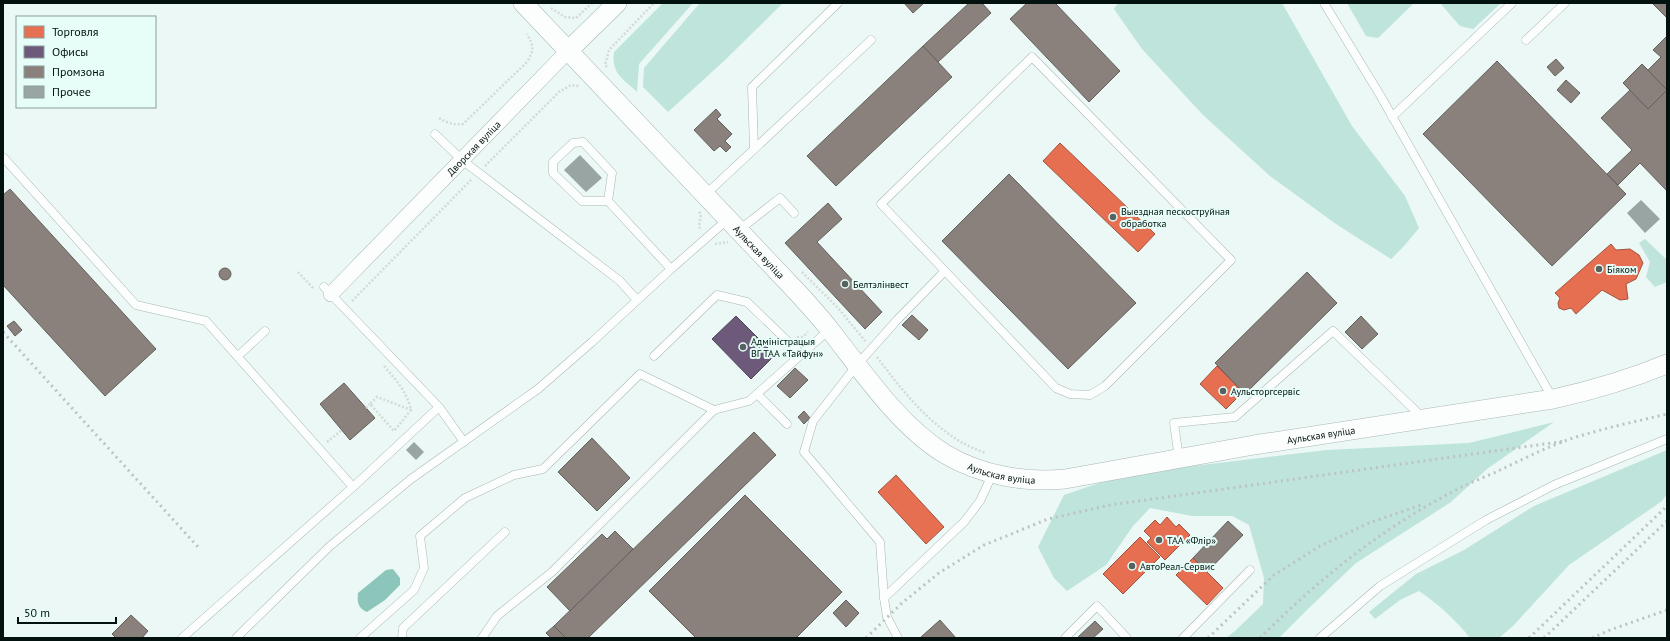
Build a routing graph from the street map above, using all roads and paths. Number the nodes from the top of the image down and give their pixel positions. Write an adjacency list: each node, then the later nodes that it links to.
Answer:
1 (523, 3): 13 (street, Аульская вуліца)
2 (546, 3): 3 (path)
3 (592, 3)
4 (617, 3): 13 (street, Дворская вуліца)
5 (654, 3): 14 (path)
6 (838, 3): 19 (lane)
7 (1324, 3): 16 (lane)
8 (1512, 3): 16 (lane)
9 (1565, 3): 12 (lane)
10 (527, 34): 17 (path)
11 (871, 40): 19 (lane)
12 (1526, 40)
13 (569, 50): 21 (street, Дворская вуліца); 23 (street, Аульская вуліца)
14 (610, 71)
15 (583, 86): 22 (path)
16 (1392, 117): 44 (lane)
17 (439, 118)
18 (435, 134): 21 (lane)
19 (754, 149): 23 (lane)
20 (3, 157): 38 (lane)
21 (462, 160): 22 (lane); 31 (street, Дворская вуліца)
22 (478, 172): 32 (lane); 33 (path)
23 (705, 195): 26 (street, Аульская вуліца)
24 (608, 201): 24 (lane); 27 (lane)
25 (794, 213): 26 (lane)
26 (733, 225): 27 (lane); 34 (street, Аульская вуліца)
27 (671, 268): 32 (lane)
28 (800, 270): 36 (path)
29 (945, 271): 29 (lane); 36 (lane)
30 (298, 272): 31 (path)
31 (325, 291): 33 (lane)
32 (637, 300): 54 (lane)
33 (345, 308): 46 (lane)
34 (830, 329): 37 (lane); 42 (street, Аульская вуліца)
35 (265, 331): 38 (lane)
36 (871, 349): 42 (lane); 56 (path)
37 (801, 354): 39 (lane); 43 (lane)
38 (238, 356): 55 (lane)
39 (654, 356)
40 (380, 362): 48 (path)
41 (1667, 364): 44 (street, Аульская вуліца)
42 (857, 365): 58 (street, Аульская вуліца); 62 (lane)
43 (757, 394): 49 (lane); 51 (lane)
44 (1553, 399): 50 (street, Аульская вуліца)
45 (370, 404): 47 (path); 48 (path); 48 (path)
46 (439, 407): 54 (lane); 59 (lane)
47 (366, 408)
48 (411, 410)
49 (714, 410): 66 (lane); 68 (lane)
50 (1424, 419): 57 (street, Аульская вуліца); 57 (lane)
51 (787, 424)
52 (342, 430): 55 (path)
53 (1667, 439): 63 (lane)
54 (464, 442): 65 (lane)
55 (320, 448): 59 (lane)
56 (988, 454)
57 (1179, 459): 58 (street, Аульская вуліца)
58 (993, 473): 62 (lane)
59 (353, 487): 64 (lane)
60 (505, 532): 67 (lane)
61 (1250, 570): 72 (lane)
62 (884, 598): 69 (lane)
63 (1324, 637)
64 (182, 638)
65 (236, 638)
66 (360, 638)
67 (402, 638)
68 (482, 638)
69 (898, 638)
70 (1064, 638): 71 (lane)
71 (1127, 638)
72 (1183, 638)

